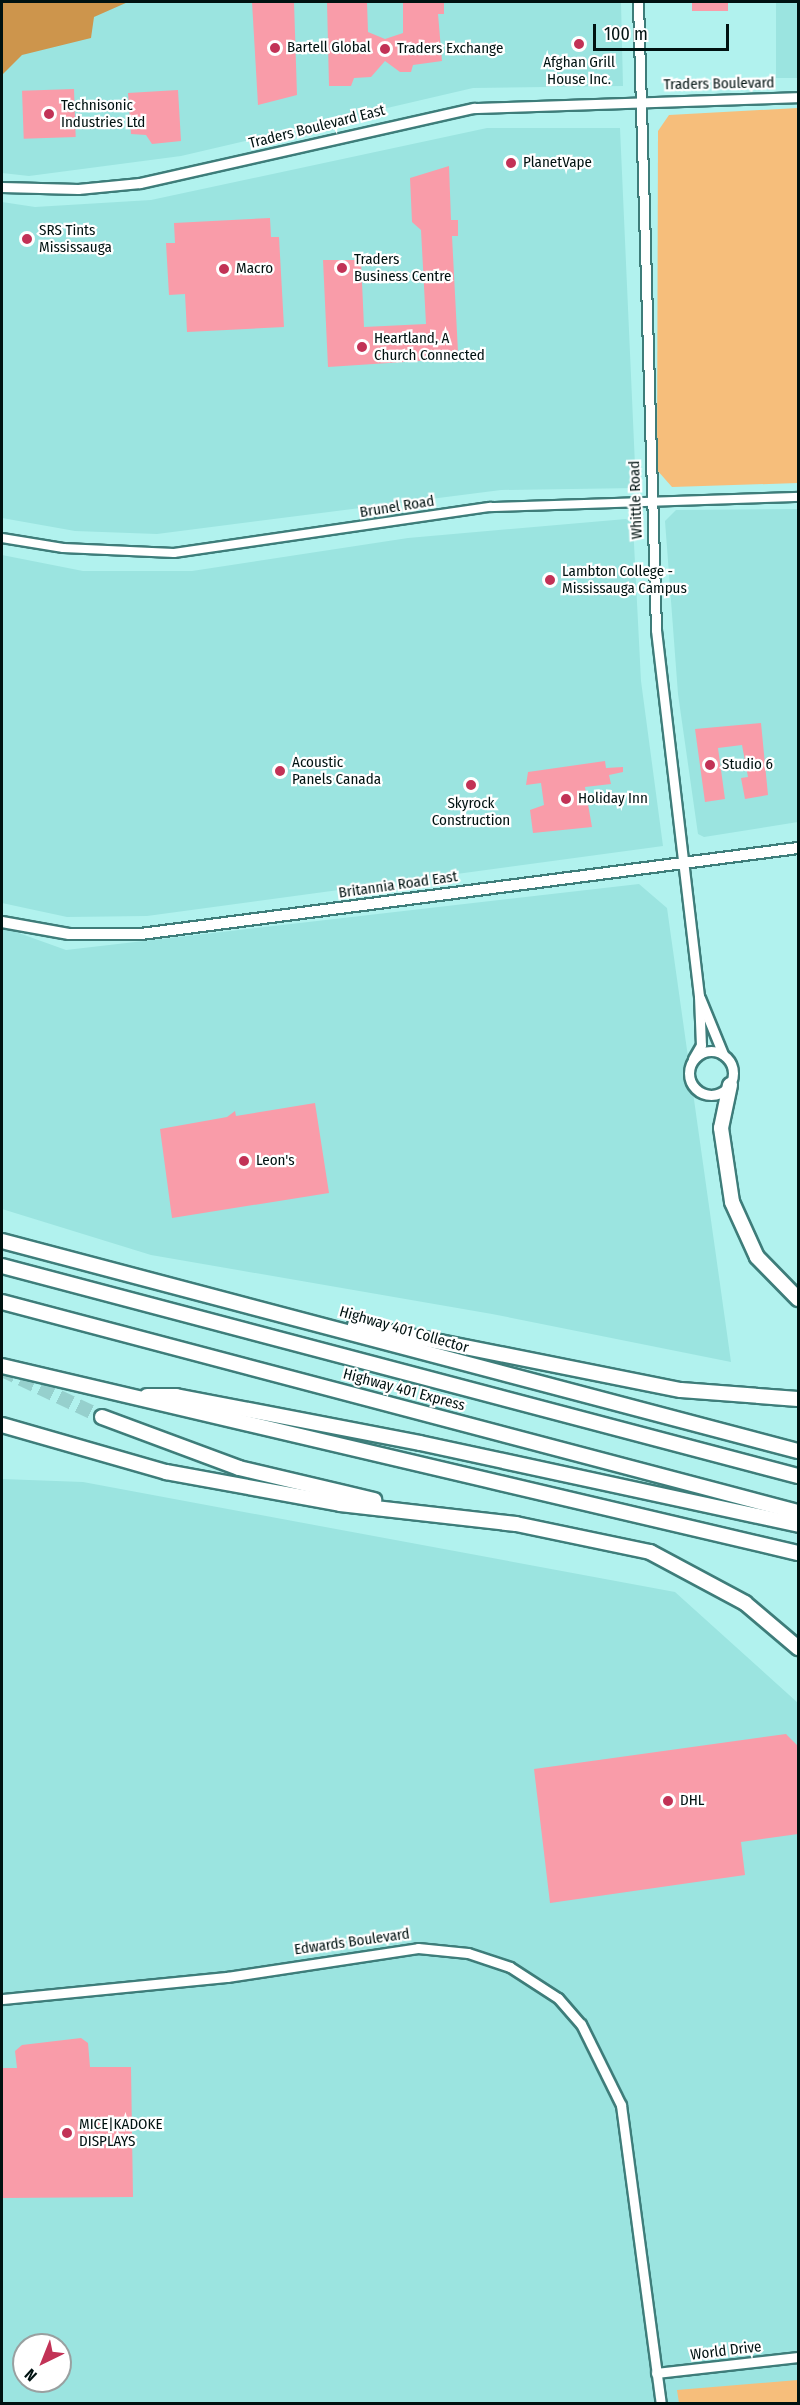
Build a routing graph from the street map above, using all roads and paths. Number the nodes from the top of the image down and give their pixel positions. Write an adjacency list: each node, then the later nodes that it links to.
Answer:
1 (638, 2): 3 (street, Whittle Road)
2 (798, 97): 3 (street, Traders Boulevard)
3 (640, 100): 4 (street, Traders Boulevard East); 6 (street, Whittle Road)
4 (2, 187)
5 (798, 497): 6 (street, Brunel Road)
6 (650, 501): 7 (street, Brunel Road); 9 (street, Whittle Road)
7 (2, 538)
8 (798, 848): 9 (main road, Britannia Road East)
9 (682, 863): 10 (main road, Britannia Road East); 11 (street, Whittle Road)
10 (2, 922)
11 (699, 996): 12 (street, Whittle Road); 13 (street, Whittle Road)
12 (723, 1054): 13 (street); 14 (street)
13 (693, 1059): 14 (street)
14 (730, 1085): 17 (highway)
15 (2, 1240): 19 (highway, Highway 401 Collector)
16 (2, 1266): 26 (highway, Highway 401 Express)
17 (798, 1299)
18 (2, 1302): 27 (highway, Highway 401 Express)
19 (258, 1306): 22 (highway); 25 (highway, Highway 401 Collector)
20 (2, 1366): 21 (highway)
21 (127, 1397): 29 (highway); 30 (highway)
22 (798, 1399)
23 (102, 1417): 28 (highway)
24 (2, 1425): 28 (highway)
25 (798, 1451)
26 (798, 1476)
27 (798, 1512)
28 (432, 1513): 31 (highway)
29 (798, 1525)
30 (798, 1553)
31 (798, 1648)
32 (2, 1999): 34 (street, Edwards Boulevard)
33 (798, 2357): 34 (street, World Drive)
34 (656, 2373): 35 (street, Edwards Boulevard)
35 (661, 2403)

